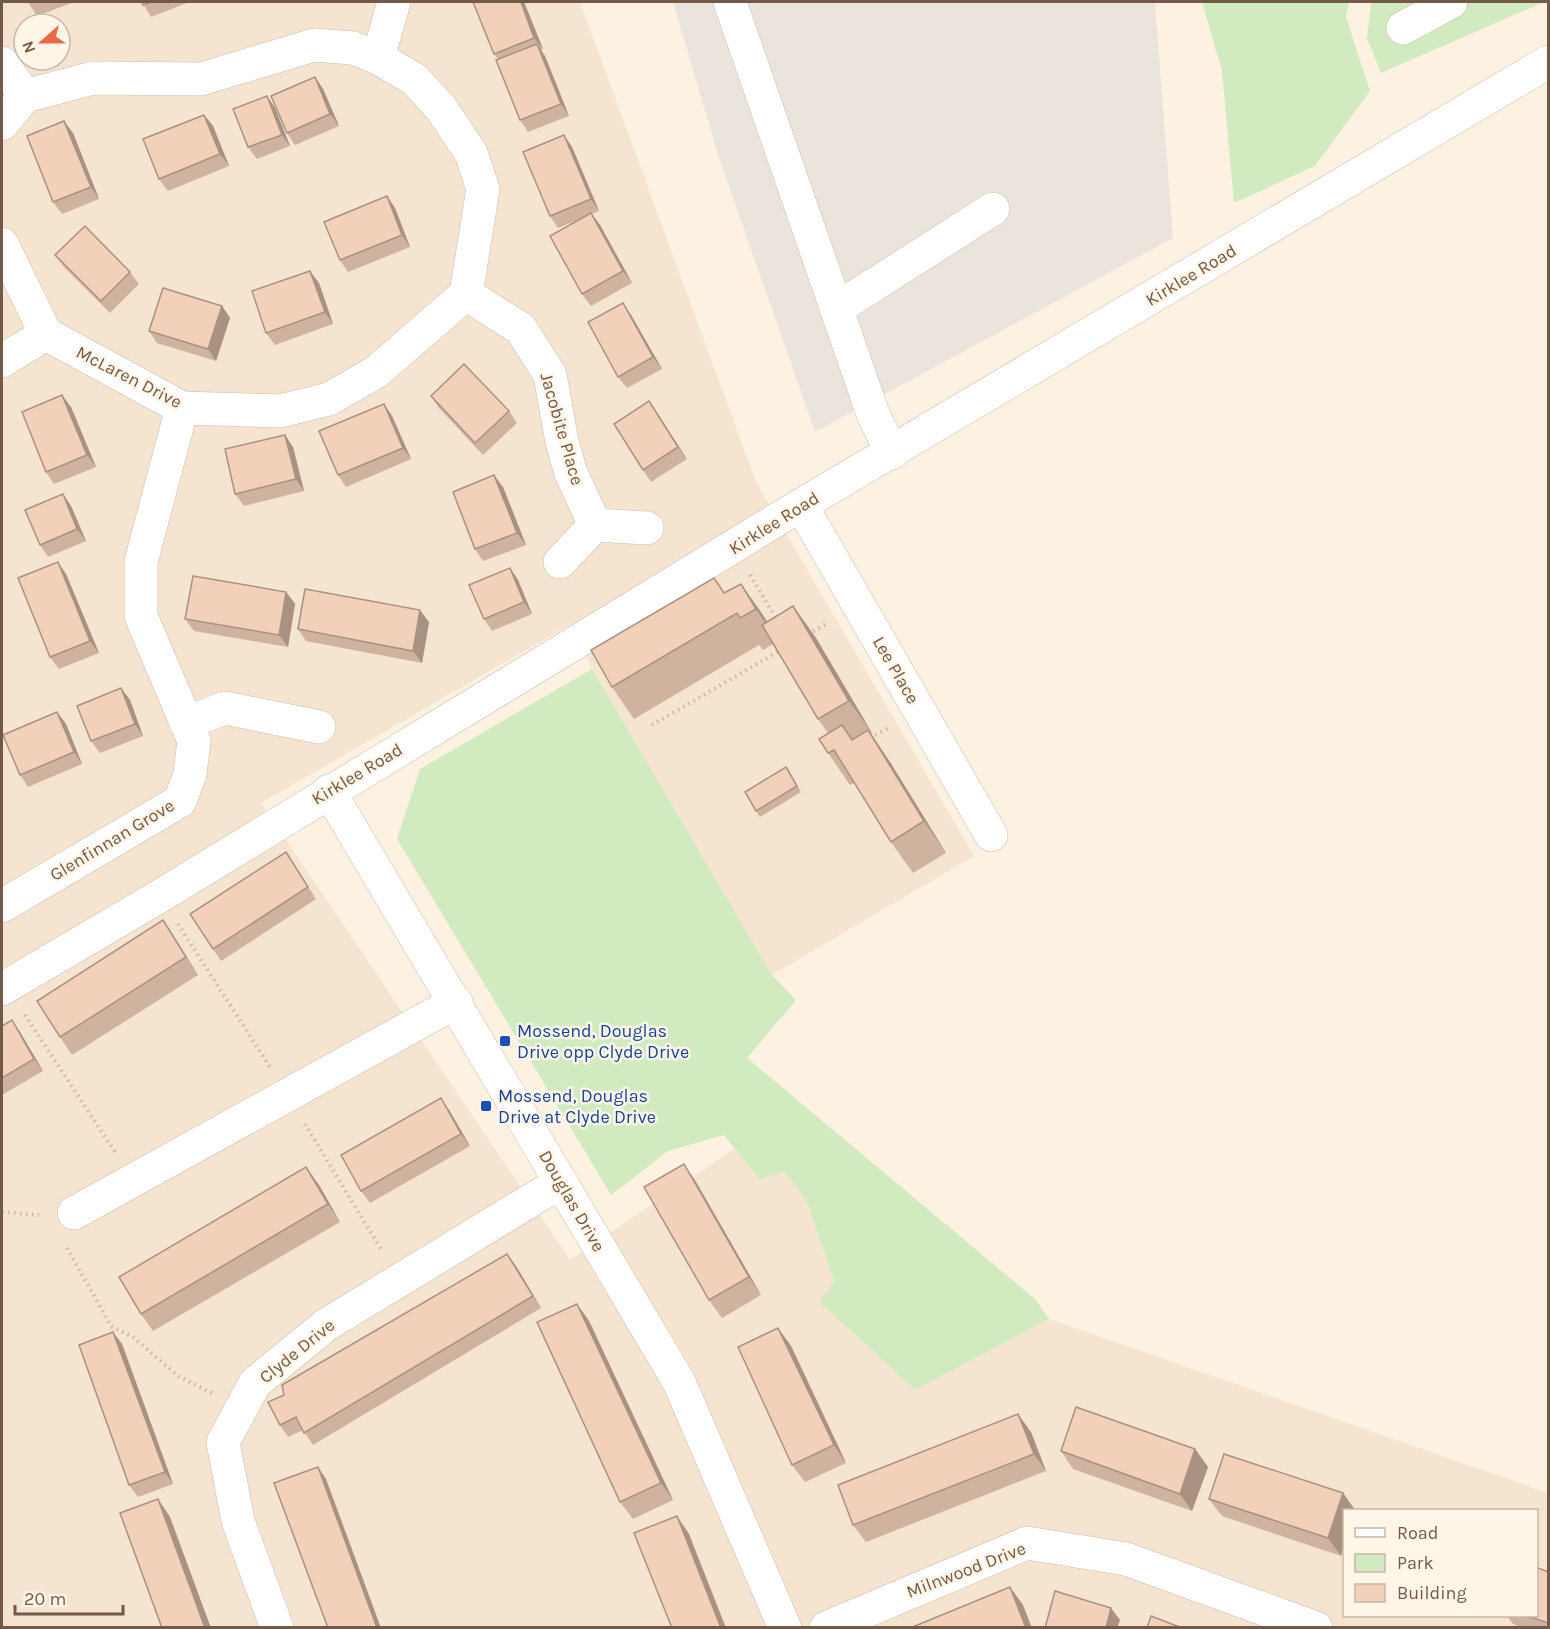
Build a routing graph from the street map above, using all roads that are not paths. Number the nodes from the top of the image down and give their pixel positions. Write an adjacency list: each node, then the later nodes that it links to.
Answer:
1 (394, 2): 5 (street)
2 (730, 2): 13 (street)
3 (1451, 2): 4 (street)
4 (1403, 28)
5 (378, 58): 8 (street); 12 (street)
6 (1548, 62): 17 (street, Kirklee Road)
7 (2, 63): 8 (street)
8 (25, 96): 9 (street)
9 (2, 124)
10 (993, 209): 13 (street)
11 (2, 244): 14 (street)
12 (466, 294): 16 (street, McLaren Drive); 19 (street, Jacobite Place)
13 (836, 309): 17 (street)
14 (46, 334): 15 (street); 16 (street, McLaren Drive)
15 (2, 361)
16 (182, 408): 22 (street, Glenfinnan Grove)
17 (892, 453): 18 (street, Kirklee Road)
18 (801, 505): 24 (street, Kirklee Road); 25 (street, Lee Place)
19 (595, 525): 20 (street); 21 (street)
20 (647, 528)
21 (560, 562)
22 (186, 723): 23 (street); 26 (street, Glenfinnan Grove)
23 (319, 727)
24 (329, 791): 27 (street, Kirklee Road); 28 (street, Douglas Drive)
25 (991, 835)
26 (2, 906)
27 (4, 987)
28 (456, 1002): 29 (street, Douglas Drive); 30 (street)
29 (561, 1182): 32 (street, Clyde Drive); 33 (street, Douglas Drive)
30 (61, 1214)
31 (1315, 1627): 34 (street, Milnwood Drive)
32 (277, 1628)
33 (785, 1628)
34 (826, 1628)

